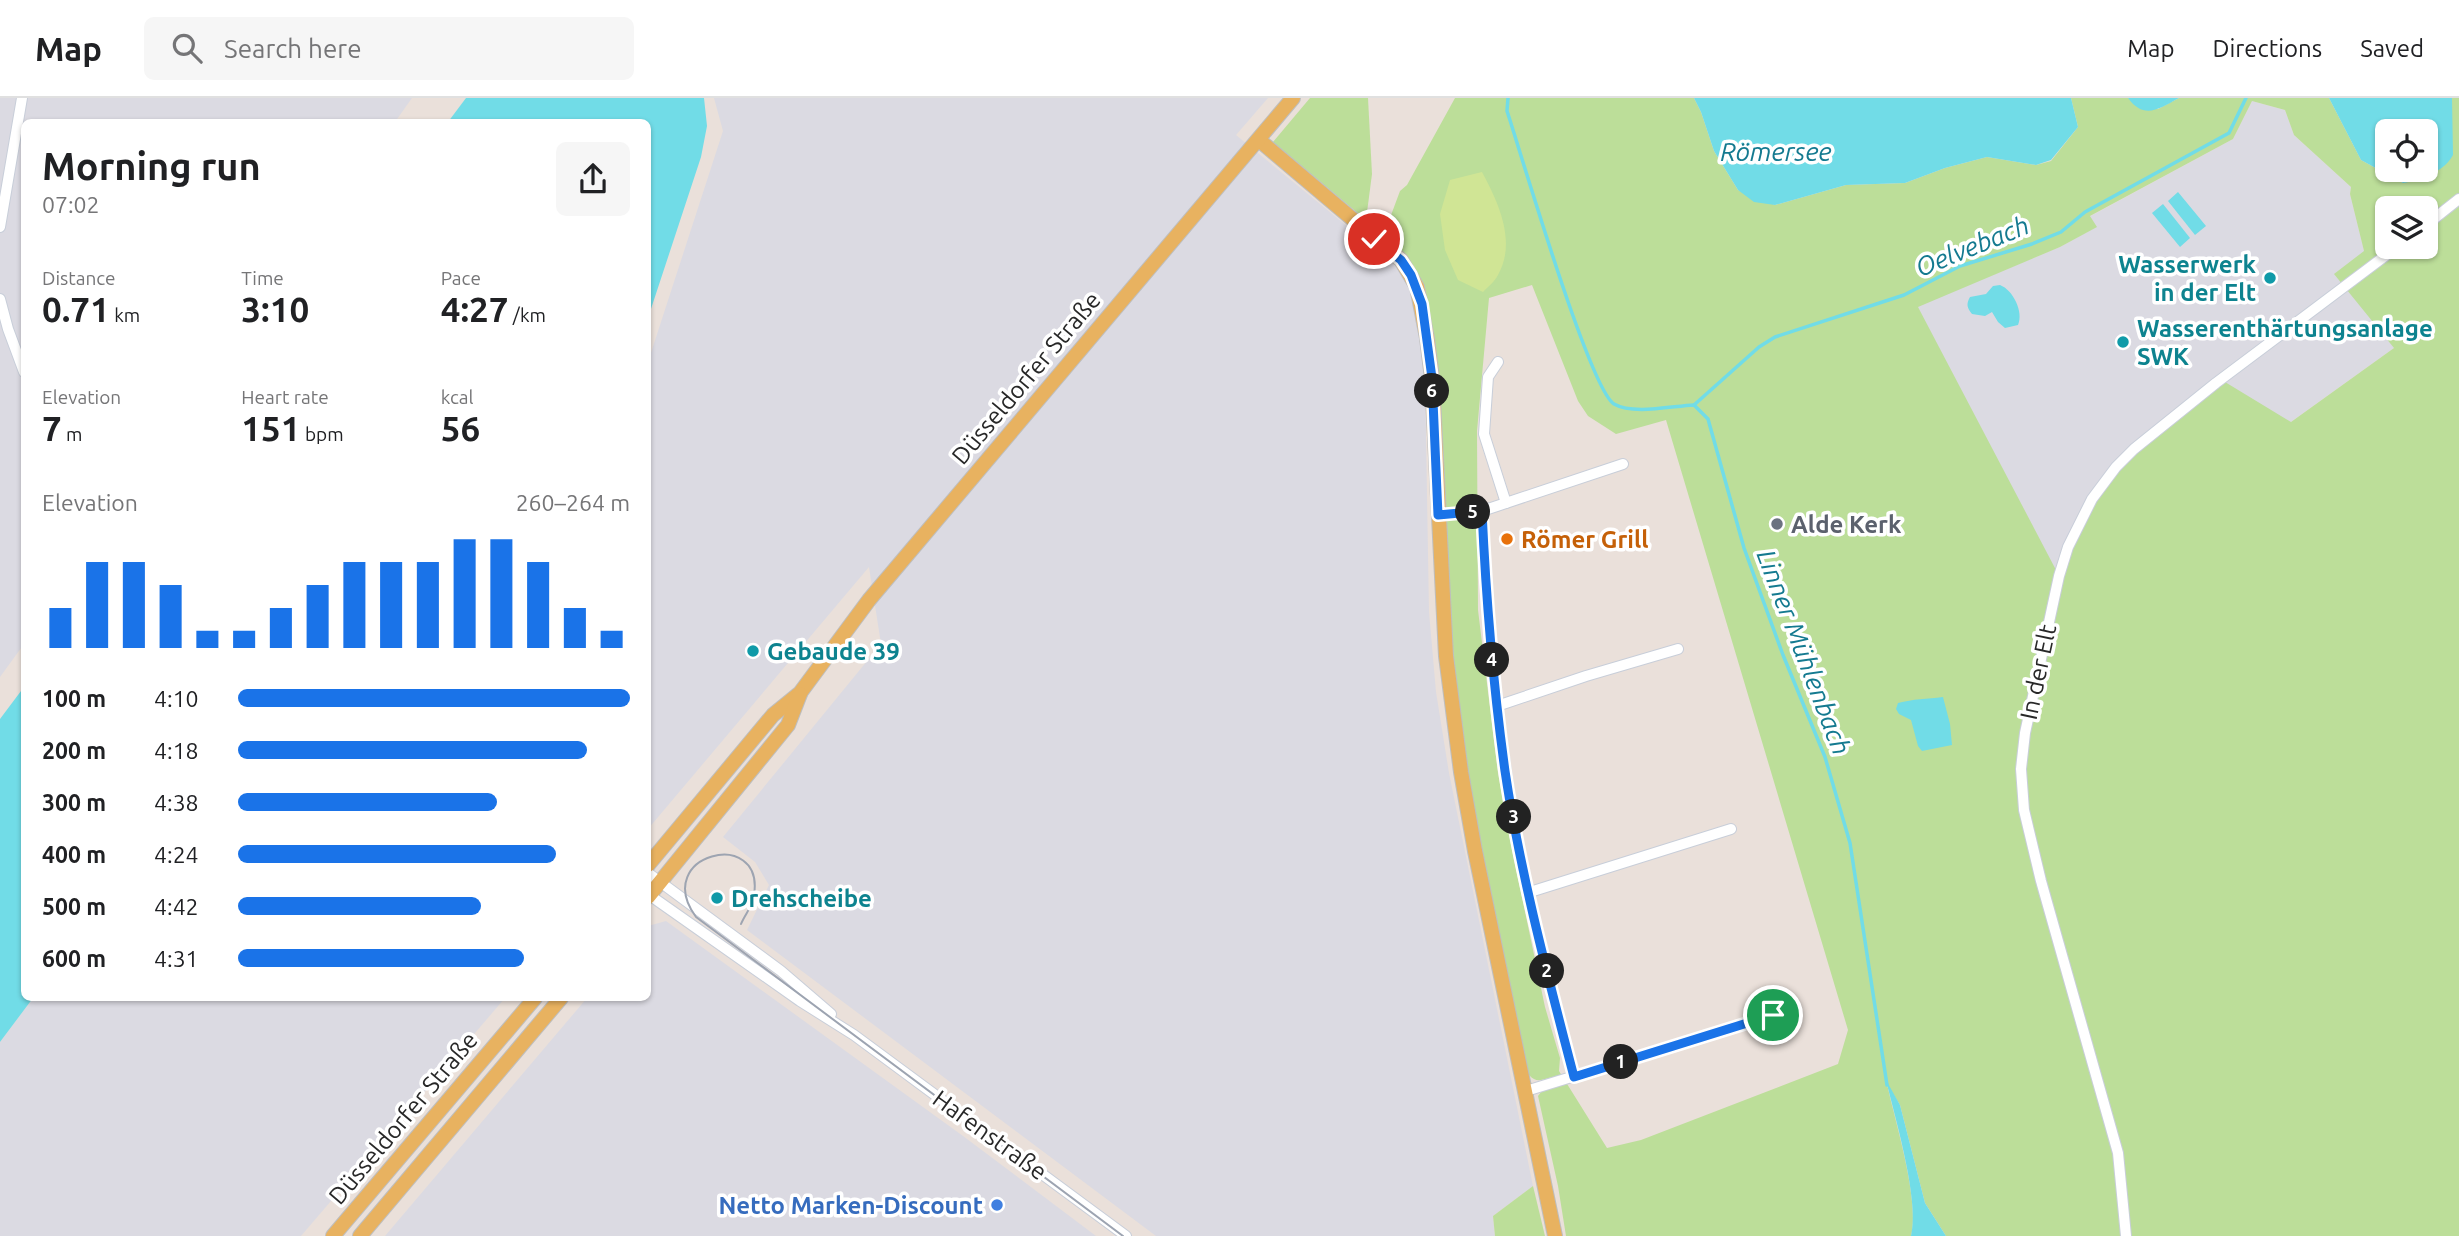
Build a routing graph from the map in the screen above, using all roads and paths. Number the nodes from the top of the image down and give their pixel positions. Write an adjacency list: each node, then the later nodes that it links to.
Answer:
1 (22, 98): 6 (street)
2 (1293, 98): 3 (main road, Düsseldorfer Straße)
3 (1258, 140): 14 (main road); 16 (main road, Düsseldorfer Straße)
4 (2459, 199): 5 (street)
5 (2438, 216)
6 (0, 227)
7 (2381, 259): 33 (street, In der Elt)
8 (0, 299): 10 (street)
9 (1498, 362): 12 (street)
10 (21, 364)
11 (1623, 464): 12 (street)
12 (1506, 503): 13 (street)
13 (1482, 511): 14 (street); 17 (street)
14 (1438, 515): 28 (main road)
15 (1678, 649): 17 (street)
16 (800, 693): 19 (main road, Düsseldorfer Straße); 20 (main road, Düsseldorfer Straße)
17 (1497, 706): 21 (street)
18 (1731, 829): 21 (street)
19 (651, 861)
20 (653, 877): 26 (street, Hafenstraße)
21 (1530, 892): 27 (street)
22 (651, 897): 26 (street, Hafenstraße)
23 (532, 1001): 29 (main road, Düsseldorfer Straße)
24 (558, 1001): 30 (main road, Düsseldorfer Straße)
25 (1773, 1015): 27 (street)
26 (854, 1035): 31 (street, Hafenstraße)
27 (1574, 1077): 28 (street)
28 (1526, 1091): 32 (main road)
29 (333, 1236)
30 (360, 1236)
31 (1126, 1236)
32 (1555, 1236)
33 (2126, 1236)

